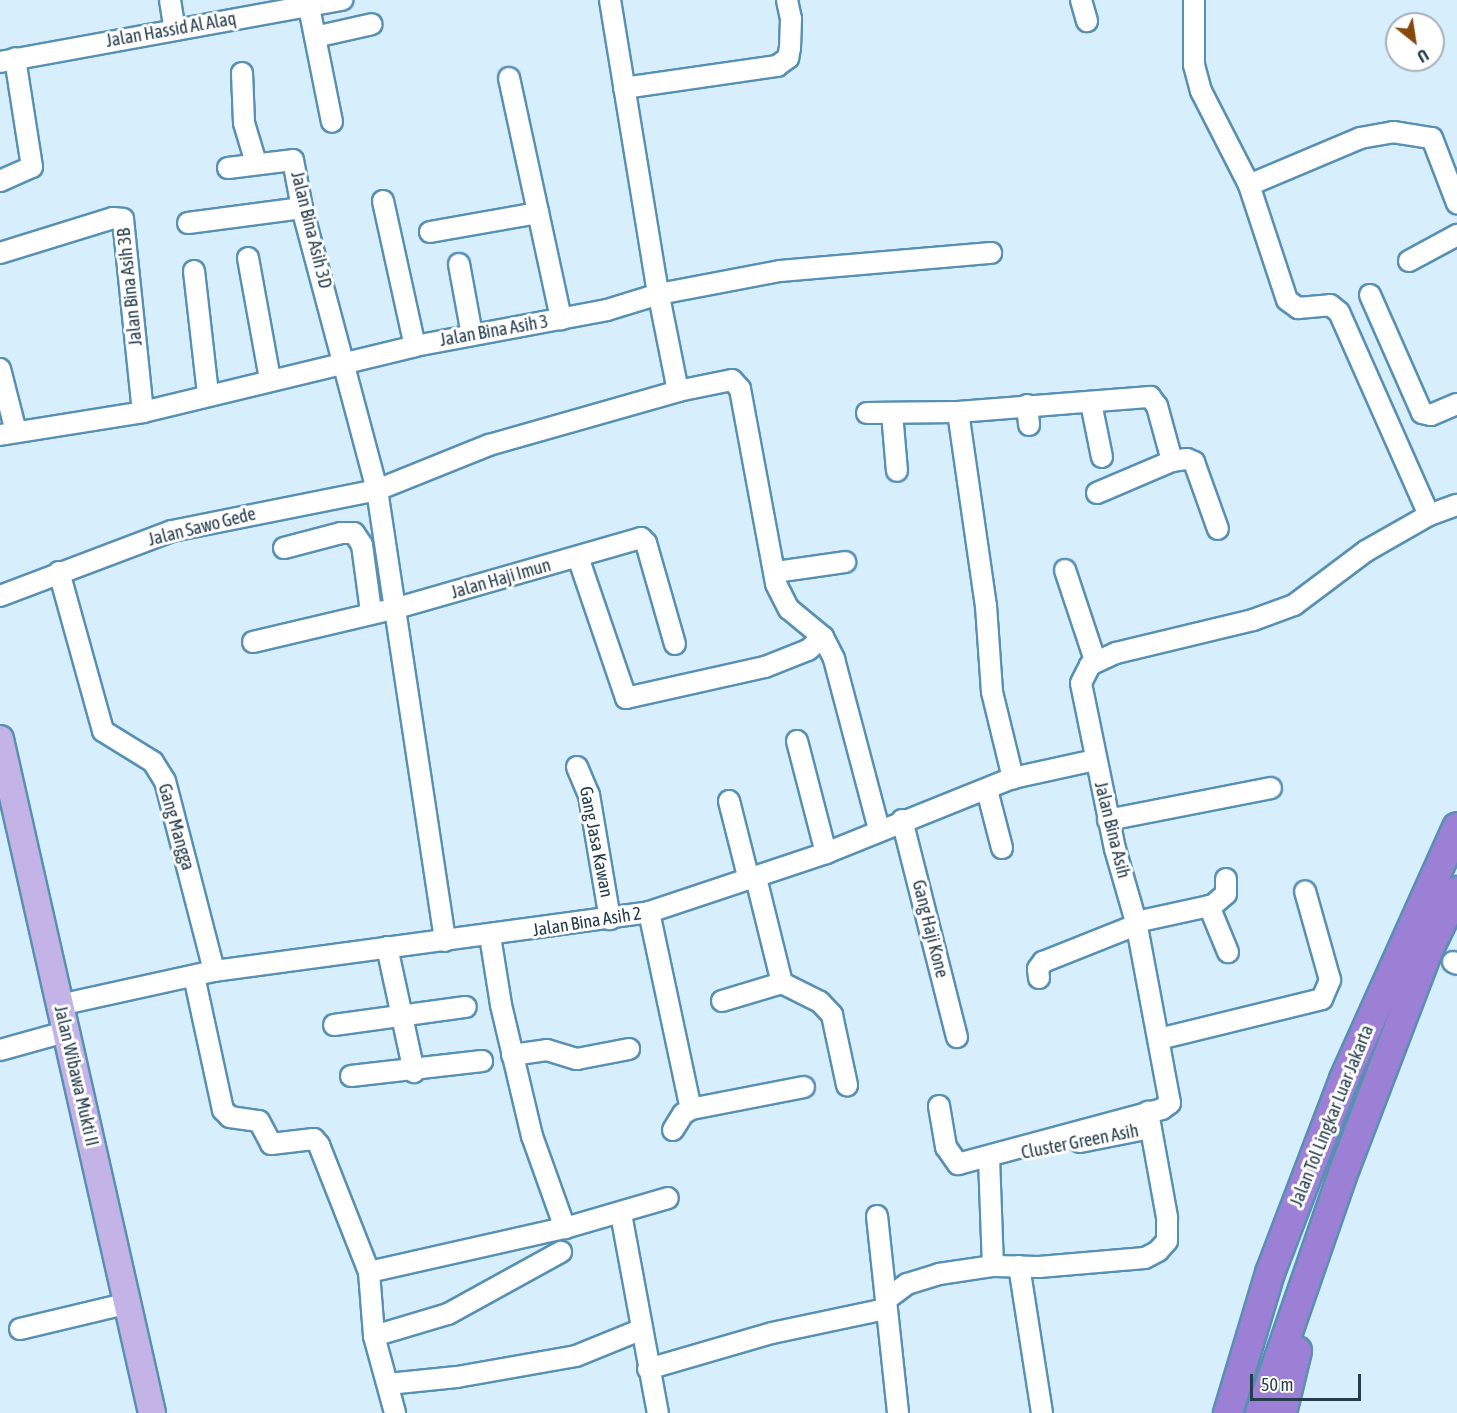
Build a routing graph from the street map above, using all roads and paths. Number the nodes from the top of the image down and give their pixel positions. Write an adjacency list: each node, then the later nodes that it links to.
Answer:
1 (170, 0): 10 (street)
2 (342, 0): 7 (street, Jalan Hassid Al Alaq)
3 (610, 0): 15 (street)
4 (787, 0): 15 (street)
5 (1081, 0): 8 (street)
6 (1194, 0): 20 (street)
7 (309, 7): 10 (street, Jalan Hassid Al Alaq); 11 (street)
8 (1087, 21)
9 (372, 24): 11 (street)
10 (175, 30): 12 (street, Jalan Hassid Al Alaq)
11 (315, 37): 16 (street)
12 (8, 60): 19 (street)
13 (242, 73): 17 (street)
14 (508, 78): 24 (street)
15 (624, 88): 34 (street)
16 (332, 122)
17 (256, 163): 18 (street, Jalan Bina Asih 3D); 23 (street, Jalan Bina Asih 3D)
18 (228, 168)
19 (0, 181)
20 (1249, 185): 22 (street); 59 (street)
21 (383, 201): 38 (street)
22 (1457, 203)
23 (303, 208): 25 (street); 39 (street, Jalan Bina Asih 3D)
24 (538, 213): 26 (street); 36 (street)
25 (188, 223)
26 (430, 232)
27 (1457, 235): 31 (street)
28 (991, 253): 34 (street, Jalan Bina Asih 3)
29 (0, 254): 47 (street, Jalan Bina Asih 3B)
30 (248, 258): 41 (street)
31 (1409, 261)
32 (459, 264): 37 (street)
33 (194, 271): 43 (street)
34 (659, 294): 36 (street, Jalan Bina Asih 3); 42 (street)
35 (1370, 295): 45 (street)
36 (561, 319): 37 (street, Jalan Bina Asih 3)
37 (472, 335): 38 (street, Jalan Bina Asih 3)
38 (415, 346): 39 (street, Jalan Bina Asih 3)
39 (346, 364): 41 (street, Jalan Bina Asih 3); 56 (street, Jalan Bina Asih 3D)
40 (0, 369): 52 (street)
41 (270, 379): 43 (street, Jalan Bina Asih 3)
42 (678, 390): 56 (street, Jalan Sawo Gede); 66 (street, Jalan Sawo Gede)
43 (208, 394): 47 (street, Jalan Bina Asih 3)
44 (1091, 403): 46 (street); 53 (street); 54 (street)
45 (1457, 404)
46 (1027, 405): 48 (street); 51 (street)
47 (143, 412): 52 (street, Jalan Bina Asih 3)
48 (958, 412): 50 (street); 78 (street)
49 (867, 413): 50 (street)
50 (892, 413): 55 (street)
51 (1029, 425)
52 (8, 434)
53 (1102, 457)
54 (1172, 462): 57 (street); 60 (street)
55 (897, 471)
56 (377, 490): 65 (street, Jalan Sawo Gede); 68 (street, Jalan Bina Asih 3D)
57 (1097, 493)
58 (1457, 505): 59 (street)
59 (1429, 515): 73 (street)
60 (1218, 529)
61 (285, 548): 69 (street)
62 (578, 557): 68 (street, Jalan Haji Imun); 70 (street); 72 (street, Jalan Haji Imun)
63 (845, 562): 66 (street)
64 (1065, 570): 73 (street)
65 (59, 572): 67 (street, Jalan Sawo Gede); 100 (street, Gang Mangga)
66 (776, 572): 70 (street, Jalan Sawo Gede)
67 (0, 596)
68 (397, 608): 69 (street, Jalan Haji Imun); 97 (street, Jalan Bina Asih 3D)
69 (371, 612): 71 (street, Jalan Haji Imun)
70 (823, 637): 85 (street)
71 (253, 642)
72 (675, 644)
73 (1095, 660): 76 (street, Jalan Bina Asih)
74 (0, 739): 105 (main road, Jalan Wibawa Mukti II)
75 (797, 741): 87 (street)
76 (1095, 759): 78 (street, Jalan Bina Asih 2); 83 (street, Jalan Bina Asih)
77 (577, 767): 94 (street, Gang Jasa Kawan)
78 (1013, 778): 80 (street, Jalan Bina Asih 2)
79 (1271, 788): 83 (street)
80 (987, 790): 82 (street, Jalan Bina Asih 2); 86 (street)
81 (729, 801): 88 (street)
82 (902, 820): 85 (street, Jalan Bina Asih 2); 110 (street, Gang Haji Kone)
83 (1108, 820): 95 (street, Jalan Bina Asih)
84 (1457, 826): 134 (highway, Jalan Tol Lingkar Luar Jakarta)
85 (879, 829): 87 (street, Jalan Bina Asih 2)
86 (1002, 848)
87 (826, 853): 88 (street, Jalan Bina Asih 2)
88 (752, 879): 93 (street, Jalan Bina Asih 2); 103 (street)
89 (1226, 879): 92 (street)
90 (1305, 891): 111 (street)
91 (1457, 891): 129 (highway, Jalan Tol Lingkar Luar Jakarta)
92 (1212, 906): 95 (street); 99 (street)
93 (649, 912): 94 (street, Jalan Bina Asih 2); 121 (street)
94 (610, 919): 96 (street, Jalan Bina Asih 2)
95 (1136, 924): 102 (street); 111 (street, Jalan Bina Asih)
96 (490, 936): 97 (street, Jalan Bina Asih 2); 114 (street)
97 (445, 940): 98 (street, Jalan Bina Asih 2)
98 (387, 947): 100 (street, Jalan Bina Asih 2); 107 (street)
99 (1228, 952)
100 (214, 971): 101 (street, Jalan Bina Asih 2)
101 (194, 976): 105 (street, Jalan Bina Asih 2); 133 (street)
102 (1040, 978)
103 (782, 983): 104 (street); 118 (street)
104 (722, 1001)
105 (59, 1005): 109 (main road, Jalan Wibawa Mukti II)
106 (466, 1007): 107 (street)
107 (402, 1019): 108 (street); 116 (street)
108 (334, 1025)
109 (65, 1032): 113 (street); 135 (main road, Jalan Wibawa Mukti II)
110 (957, 1037)
111 (1159, 1039): 122 (street, Jalan Bina Asih)
112 (629, 1049): 114 (street)
113 (0, 1050)
114 (512, 1055): 128 (street)
115 (482, 1061): 116 (street)
116 (414, 1072): 117 (street)
117 (351, 1076)
118 (847, 1085)
119 (804, 1087): 121 (street)
120 (939, 1106): 124 (street, Jalan Bina Asih)
121 (691, 1108): 123 (street)
122 (1149, 1120): 124 (street, Jalan Bina Asih); 132 (street)
123 (673, 1130)
124 (999, 1157): 131 (street)
125 (668, 1198): 126 (street)
126 (621, 1214): 128 (street); 138 (street)
127 (877, 1216): 136 (street)
128 (565, 1228): 133 (street)
129 (1315, 1248): 149 (highway, Jalan Tol Lingkar Luar Jakarta); 150 (highway)
130 (561, 1252): 139 (street)
131 (993, 1266): 132 (street); 136 (street)
132 (1019, 1266): 146 (street)
133 (369, 1272): 139 (street)
134 (1270, 1273): 147 (highway); 148 (highway, Jalan Tol Lingkar Luar Jakarta)
135 (129, 1303): 137 (street); 142 (main road, Jalan Wibawa Mukti II)
136 (887, 1304): 140 (street); 145 (street)
137 (20, 1329)
138 (640, 1330): 140 (street); 141 (street)
139 (374, 1336): 141 (street)
140 (648, 1369): 144 (street)
141 (388, 1384): 143 (street)
142 (152, 1413)
143 (395, 1413)
144 (658, 1413)
145 (898, 1413)
146 (1042, 1413)
147 (1208, 1413)
148 (1228, 1413)
149 (1260, 1413)
150 (1282, 1413)

